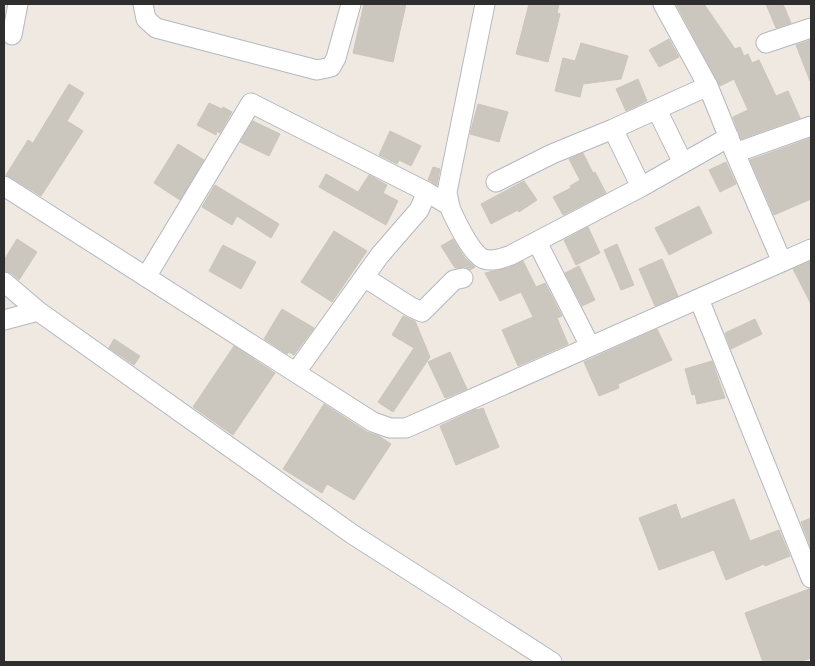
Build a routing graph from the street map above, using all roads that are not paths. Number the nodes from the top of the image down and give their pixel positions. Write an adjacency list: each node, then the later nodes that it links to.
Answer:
1 (18, 4): 7 (street)
2 (143, 4): 3 (street)
3 (351, 4)
4 (485, 4): 19 (street)
5 (663, 4): 9 (street)
6 (811, 28): 8 (street)
7 (12, 35)
8 (766, 43)
9 (708, 86): 10 (street); 13 (street)
10 (657, 110): 12 (street); 14 (street)
11 (811, 126): 13 (street)
12 (613, 129): 15 (street); 17 (street)
13 (732, 145): 14 (street); 22 (street)
14 (683, 163): 17 (street)
15 (496, 182)
16 (4, 186): 23 (street)
17 (641, 187): 20 (street)
18 (427, 192): 19 (street); 23 (street); 24 (street)
19 (450, 206): 20 (street)
20 (537, 242): 30 (street)
21 (811, 249): 22 (street)
22 (782, 262): 27 (street)
23 (146, 277): 31 (street)
24 (364, 277): 25 (street); 31 (street)
25 (463, 278)
26 (4, 282): 28 (street)
27 (699, 299): 30 (street); 32 (street)
28 (38, 311): 29 (street); 33 (street)
29 (4, 320)
30 (590, 346): 31 (street)
31 (296, 372)
32 (811, 578)
33 (552, 662)

